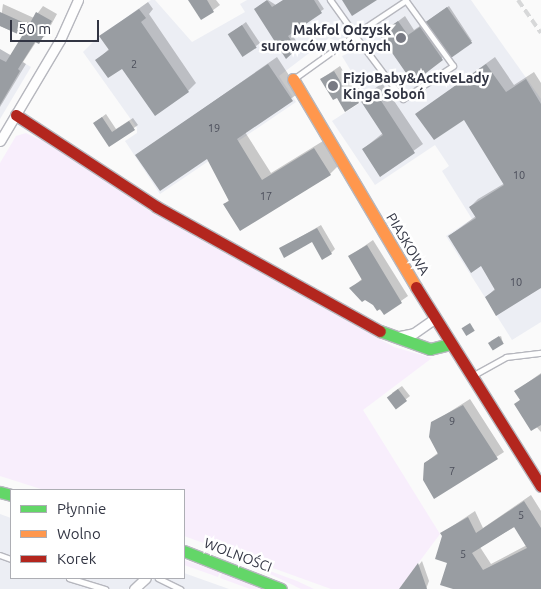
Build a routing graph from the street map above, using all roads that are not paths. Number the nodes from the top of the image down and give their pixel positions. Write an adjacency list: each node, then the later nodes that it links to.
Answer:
1 (78, 0): 5 (street)
2 (330, 0): 3 (lane, PIASKOWA)
3 (355, 35): 3 (lane, PIASKOWA); 4 (lane, PIASKOWA)
4 (293, 80): 7 (street, PIASKOWA)
5 (16, 114): 6 (street); 8 (street)
6 (0, 141)
7 (434, 319): 8 (street); 9 (street, PIASKOWA)
8 (393, 338): 9 (street)
9 (450, 344): 11 (street, PIASKOWA)
10 (541, 353): 11 (lane)
11 (471, 377): 12 (street, PIASKOWA)
12 (541, 486)
13 (185, 551): 17 (street, WOLNOŚCI)
14 (72, 579): 18 (lane)
15 (145, 579): 19 (street)
16 (160, 579): 20 (lane)
17 (279, 588)
18 (105, 589)
19 (134, 589)
20 (181, 589)

